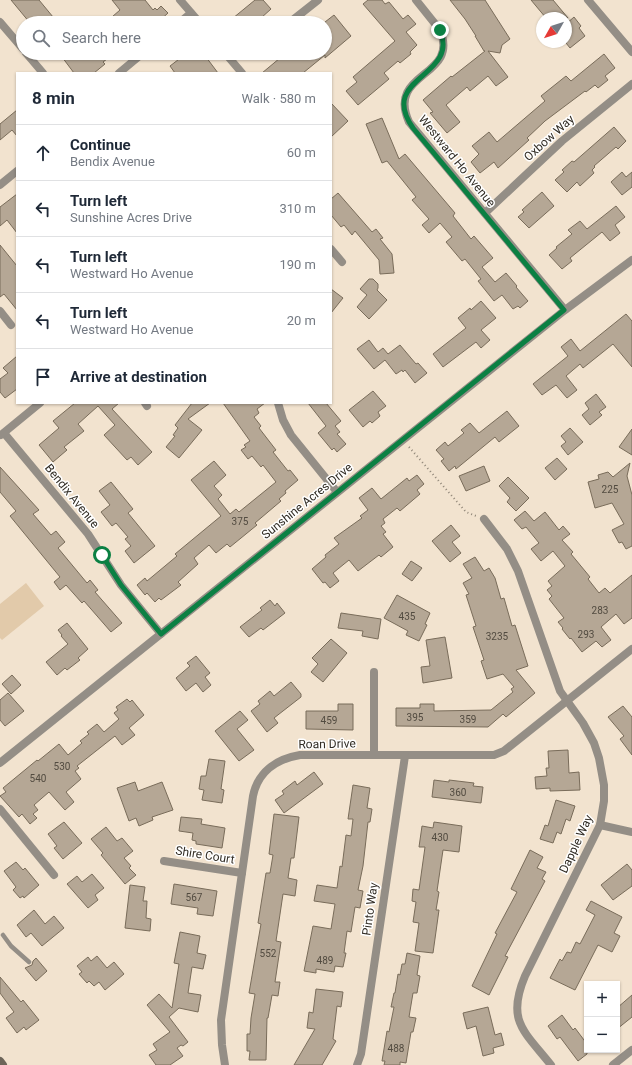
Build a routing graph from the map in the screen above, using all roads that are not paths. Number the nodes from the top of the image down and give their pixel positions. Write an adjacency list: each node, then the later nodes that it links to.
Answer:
1 (180, 0): 5 (street)
2 (318, 0): 8 (street)
3 (416, 0): 21 (street, Westward Ho Avenue)
4 (588, 0): 11 (street)
5 (191, 13): 6 (street); 7 (street)
6 (187, 16)
7 (194, 16)
8 (298, 16)
9 (0, 22): 10 (street)
10 (16, 41)
11 (632, 52)
12 (32, 60): 15 (street)
13 (135, 60): 16 (street)
14 (231, 60): 17 (street)
15 (42, 72)
16 (120, 72)
17 (241, 72)
18 (632, 84): 21 (street, Oxbow Way)
19 (16, 173): 20 (street)
20 (0, 185)
21 (485, 213): 25 (street, Westward Ho Avenue)
22 (332, 250): 24 (street)
23 (632, 260): 25 (street, Sunshine Acres Drive)
24 (342, 262)
25 (564, 310): 31 (street, Sunshine Acres Drive)
26 (0, 311): 27 (street)
27 (11, 325)
28 (39, 404): 30 (street)
29 (278, 404): 31 (street)
30 (2, 434): 33 (street, Bendix Avenue)
31 (337, 492): 33 (street, Sunshine Acres Drive)
32 (484, 519): 36 (street, Dapple Way)
33 (161, 634): 39 (street, Sunshine Acres Drive)
34 (632, 650): 36 (street, Roan Drive)
35 (374, 672): 37 (street)
36 (567, 702): 38 (street, Roan Drive); 41 (street, Dapple Way)
37 (374, 755): 38 (street, Roan Drive); 44 (street, Roan Drive)
38 (405, 756): 52 (street, Pinto Way)
39 (0, 763)
40 (0, 809): 45 (street)
41 (600, 825): 42 (street); 53 (street, Dapple Way)
42 (632, 832)
43 (164, 861): 44 (street, Shire Court)
44 (242, 873): 51 (street, Roan Drive)
45 (54, 875)
46 (4, 935): 47 (lane)
47 (29, 962)
48 (632, 1050): 54 (street)
49 (0, 1061): 50 (main road)
50 (3, 1065)
51 (225, 1065)
52 (357, 1065)
53 (551, 1065)
54 (613, 1065)

